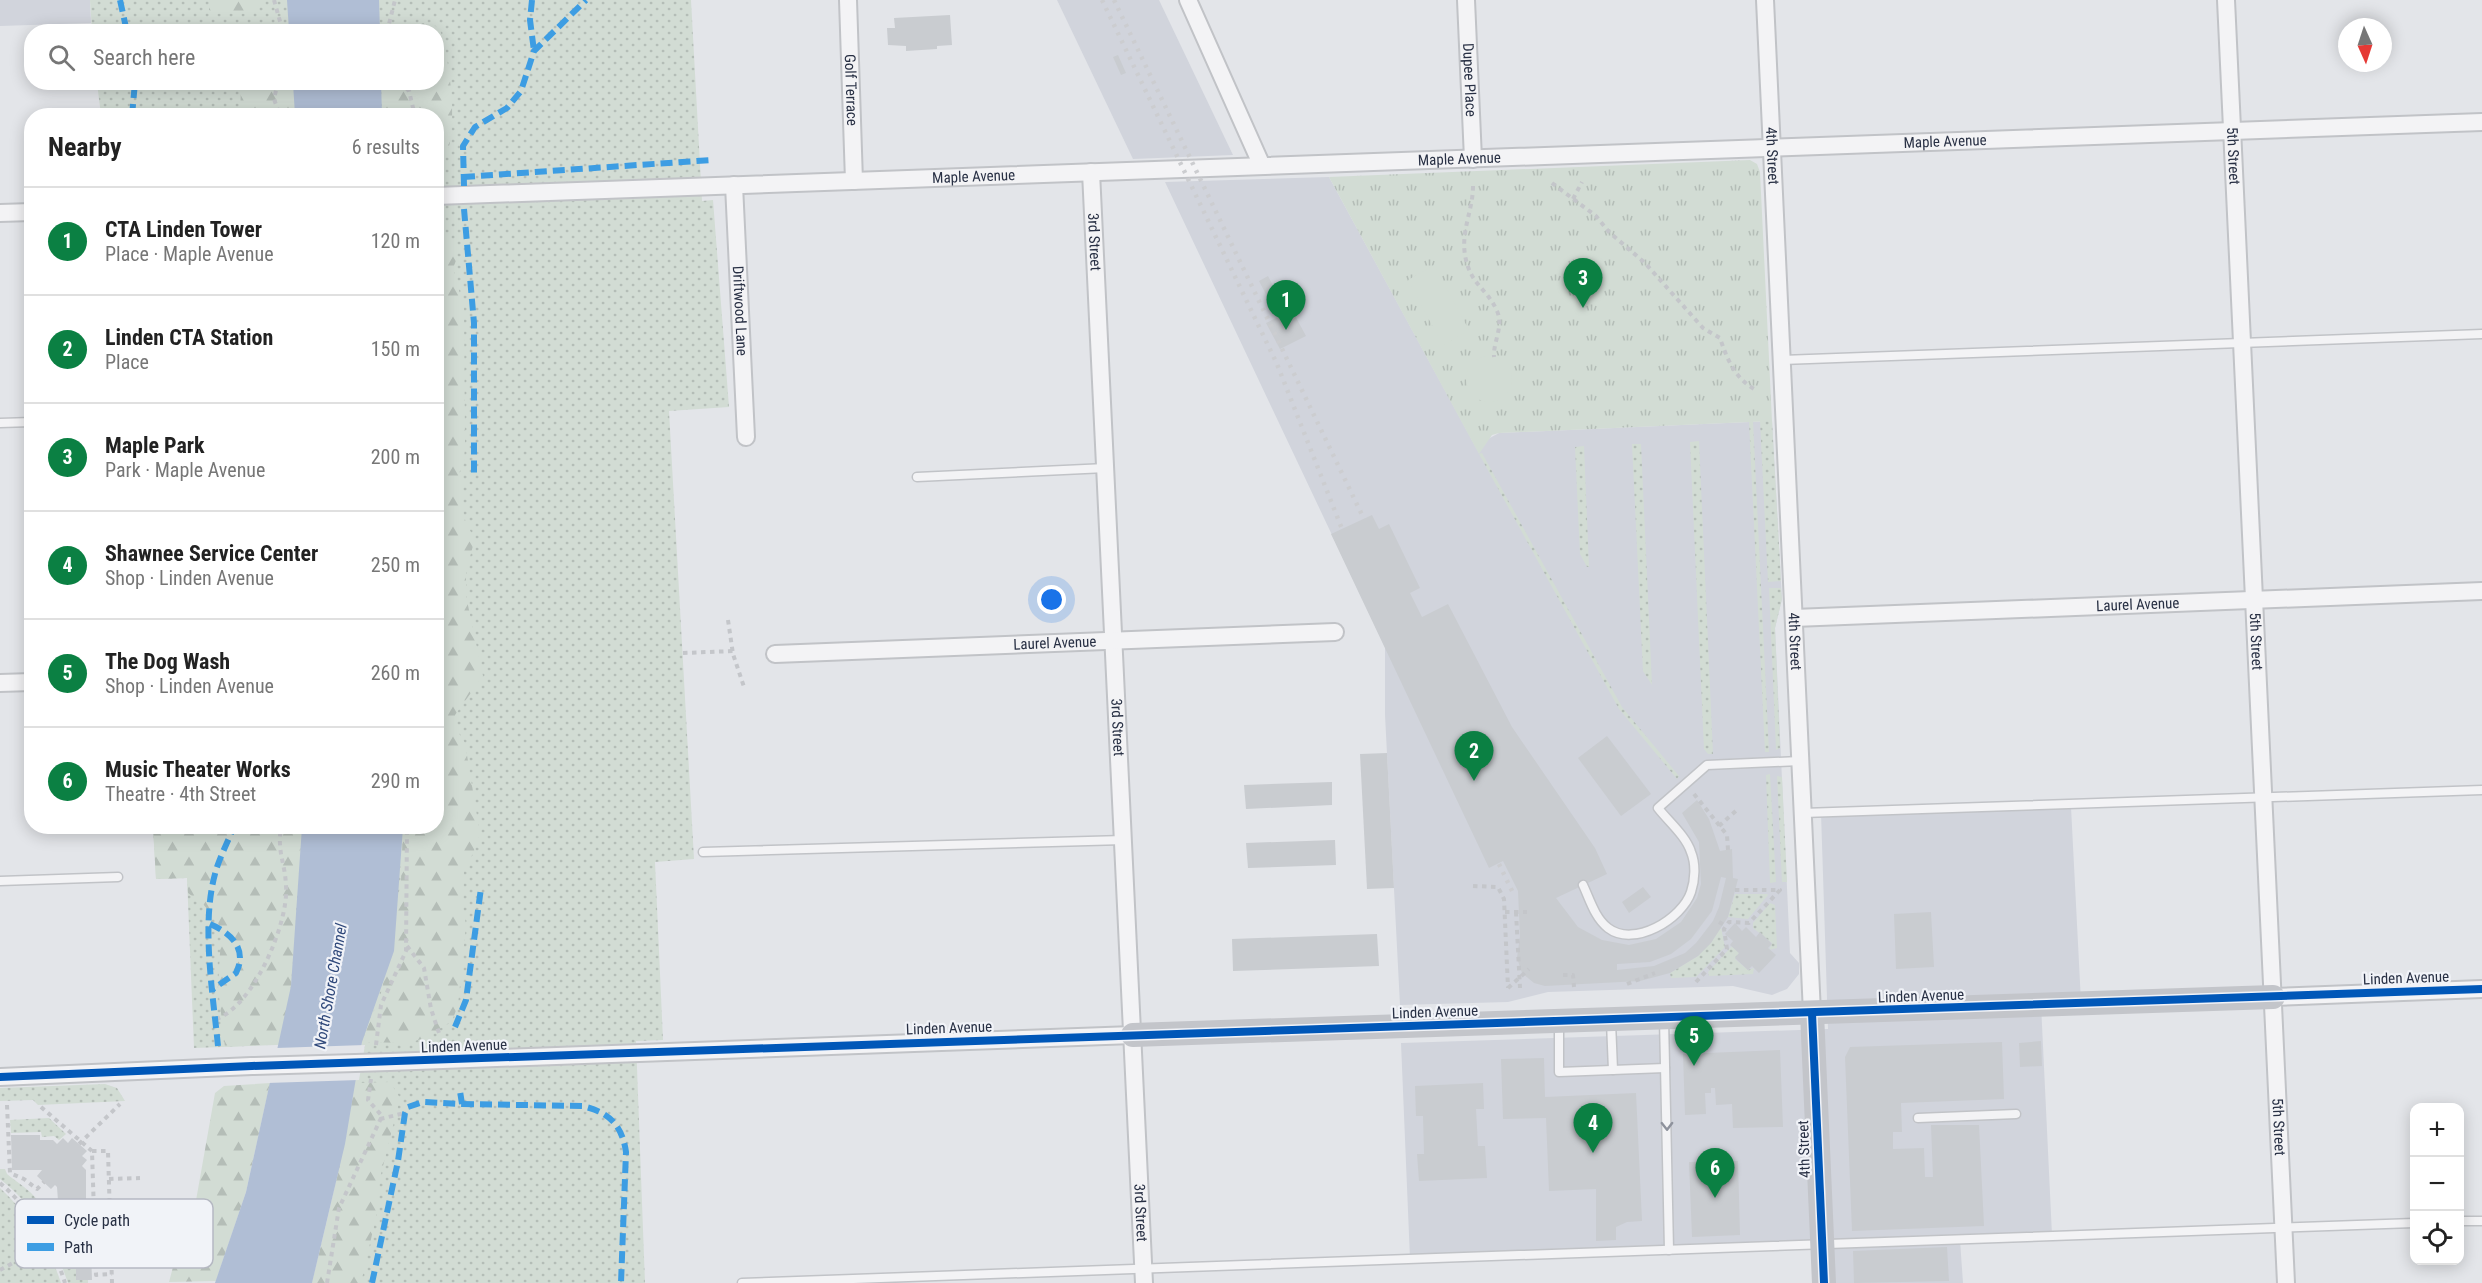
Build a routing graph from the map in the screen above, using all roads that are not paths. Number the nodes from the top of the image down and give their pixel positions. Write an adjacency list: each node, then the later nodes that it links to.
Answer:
1 (848, 0): 12 (street, Golf Terrace)
2 (1188, 0): 10 (street)
3 (1466, 0): 9 (street, Dupee Place)
4 (1765, 0): 8 (street, 4th Street)
5 (2226, 0): 7 (street, 5th Street)
6 (2482, 122): 7 (street, Maple Avenue)
7 (2232, 131): 8 (street, Maple Avenue); 18 (street, 5th Street)
8 (1772, 148): 9 (street, Maple Avenue); 19 (street, 4th Street)
9 (1473, 159): 10 (street, Maple Avenue)
10 (1262, 166): 11 (street, Maple Avenue)
11 (1091, 172): 12 (street, Maple Avenue); 23 (street, 3rd Street)
12 (854, 181): 13 (street, Maple Avenue)
13 (734, 185): 14 (street, Maple Avenue); 22 (street, Driftwood Lane)
14 (444, 196)
15 (24, 212): 16 (street)
16 (0, 213)
17 (2482, 334): 18 (lane)
18 (2242, 342): 19 (lane); 26 (street, 5th Street)
19 (1782, 360): 27 (street, 4th Street)
20 (24, 422): 21 (lane)
21 (0, 423)
22 (746, 437)
23 (1106, 468): 24 (lane); 29 (street, 3rd Street)
24 (917, 477)
25 (2482, 591): 26 (street, Laurel Avenue)
26 (2254, 601): 27 (street, Laurel Avenue); 35 (street, 5th Street)
27 (1794, 618): 33 (street, 4th Street)
28 (1335, 632): 29 (street, Laurel Avenue)
29 (1115, 642): 30 (street, Laurel Avenue); 37 (street, 3rd Street)
30 (775, 654)
31 (24, 682): 32 (street)
32 (0, 683)
33 (1800, 760): 36 (street, 4th Street); 41 (lane)
34 (2482, 790): 35 (lane)
35 (2263, 798): 36 (lane); 43 (street, 5th Street)
36 (1803, 813): 44 (street, 4th Street)
37 (1124, 840): 38 (lane); 48 (street, 3rd Street)
38 (703, 852)
39 (118, 877): 40 (lane)
40 (0, 880)
41 (1583, 885)
42 (2482, 989): 43 (street, Linden Avenue)
43 (2273, 997): 44 (street, Linden Avenue); 57 (street, 5th Street)
44 (1812, 1013): 45 (street, Linden Avenue); 58 (street, 4th Street)
45 (1664, 1018): 46 (street, Linden Avenue); 49 (lane)
46 (1611, 1020): 47 (street, Linden Avenue); 50 (lane)
47 (1558, 1021): 48 (street, Linden Avenue); 50 (lane)
48 (1134, 1035): 51 (street, Linden Avenue, bridge); 60 (street, 3rd Street)
49 (1665, 1068): 50 (lane); 59 (lane, one-way to 59)
50 (1613, 1070)
51 (0, 1077)
52 (2016, 1114): 53 (lane)
53 (1918, 1118)
54 (2464, 1221): 55 (lane)
55 (2482, 1221)
56 (2410, 1223): 57 (lane)
57 (2284, 1228): 58 (lane); 63 (street, 5th Street)
58 (1822, 1244): 59 (lane); 62 (street, 4th Street)
59 (1669, 1250): 60 (lane)
60 (1143, 1276): 61 (lane)
61 (742, 1283)
62 (1824, 1283)
63 (2286, 1283)

